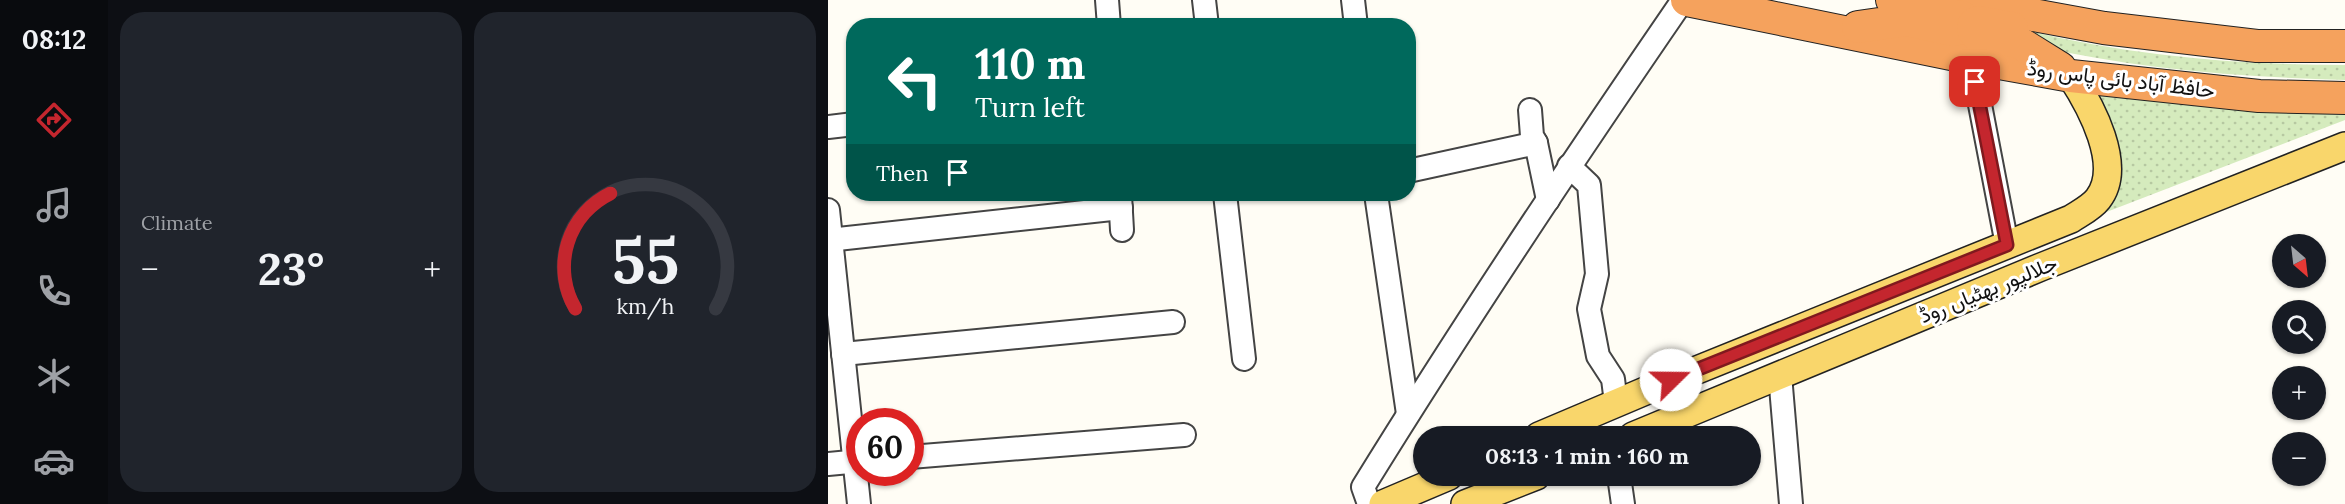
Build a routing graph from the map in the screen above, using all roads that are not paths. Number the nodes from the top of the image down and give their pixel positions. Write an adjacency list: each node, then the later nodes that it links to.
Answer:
1 (1107, 0): 7 (street)
2 (1204, 0): 8 (street)
3 (1353, 0): 9 (street)
4 (1685, 0): 11 (highway, حافظ آباد بائی پاس روڈ); 21 (street)
5 (1892, 0): 11 (highway)
6 (1951, 0): 10 (highway)
7 (1108, 18)
8 (1205, 18)
9 (1355, 18)
10 (2104, 28): 12 (highway); 14 (highway)
11 (1834, 30): 13 (highway, حافظ آباد بائی پاس روڈ)
12 (2345, 46)
13 (1971, 58): 14 (highway, حافظ آباد بائی پاس روڈ); 29 (street)
14 (2071, 76): 15 (highway, حافظ آباد بائی پاس روڈ); 29 (main road, جلالپور بھٹیاں روڈ)
15 (2345, 98)
16 (1530, 110): 19 (street)
17 (846, 125): 18 (street)
18 (828, 127)
19 (1536, 143): 22 (street); 23 (street)
20 (2345, 146): 33 (main road, جلالپور بھٹیاں روڈ)
21 (1569, 166): 23 (street); 34 (street)
22 (1416, 169)
23 (1548, 200): 36 (street)
24 (1226, 201): 32 (street)
25 (1377, 201): 36 (street)
26 (828, 210): 28 (street)
27 (1121, 211): 28 (street)
28 (830, 240): 31 (street)
29 (2007, 245): 34 (main road, جلالپور بھٹیاں روڈ)
30 (1173, 322): 31 (street)
31 (838, 350): 35 (street)
32 (1244, 359)
33 (1779, 375): 38 (main road, جلالپور بھٹیاں روڈ); 52 (street)
34 (1616, 403): 37 (main road, جلالپور بھٹیاں روڈ)
35 (848, 408)
36 (1408, 414): 48 (street)
37 (1562, 426)
38 (1657, 426)
39 (1184, 435): 40 (street)
40 (924, 456)
41 (846, 462): 42 (street)
42 (828, 464)
43 (858, 486): 47 (street)
44 (1425, 486): 49 (main road)
45 (1511, 486): 50 (main road)
46 (1620, 486): 51 (street)
47 (859, 504)
48 (1369, 504)
49 (1383, 504)
50 (1465, 504)
51 (1623, 504)
52 (1791, 504)

